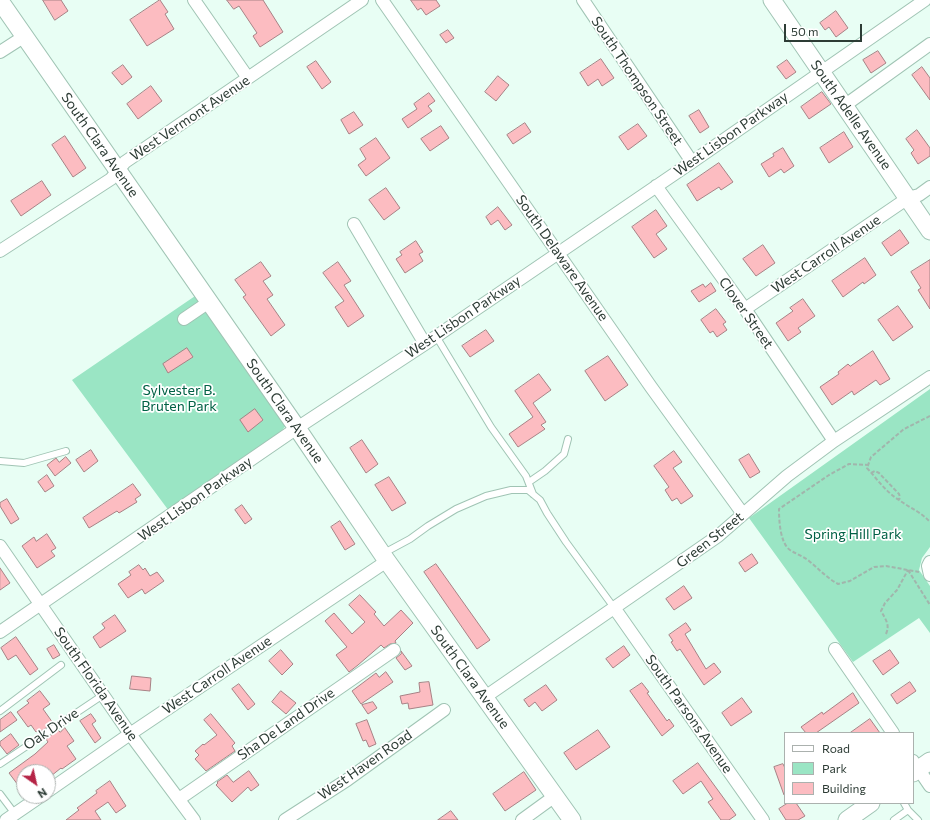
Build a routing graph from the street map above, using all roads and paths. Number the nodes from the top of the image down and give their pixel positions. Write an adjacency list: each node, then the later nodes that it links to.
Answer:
1 (194, 0): 12 (street)
2 (362, 0): 12 (street, West Vermont Avenue)
3 (382, 0): 22 (street, South Delaware Avenue)
4 (583, 0): 14 (street, South Thompson Street)
5 (772, 0): 11 (street, South Adelle Avenue)
6 (925, 0): 11 (street, West Lisbon Parkway)
7 (0, 1): 8 (street, South Clara Avenue)
8 (25, 36): 10 (street); 15 (street, South Clara Avenue)
9 (930, 44): 13 (street)
10 (0, 52)
11 (820, 72): 13 (street, South Adelle Avenue); 14 (street, West Lisbon Parkway)
12 (248, 78): 15 (street, West Vermont Avenue)
13 (844, 106): 18 (street, South Adelle Avenue)
14 (692, 162): 16 (street, West Lisbon Parkway)
15 (118, 170): 21 (street, West Vermont Avenue); 23 (street, South Clara Avenue)
16 (656, 186): 22 (street, West Lisbon Parkway); 24 (street, Clover Street)
17 (930, 187): 18 (street, West Carroll Avenue)
18 (908, 198): 20 (street, South Adelle Avenue); 24 (street, West Carroll Avenue)
19 (354, 224): 27 (street)
20 (930, 231)
21 (0, 251)
22 (558, 253): 26 (street, West Lisbon Parkway); 40 (street, South Delaware Avenue)
23 (210, 302): 25 (street); 30 (street, South Clara Avenue)
24 (744, 310): 32 (street, Clover Street)
25 (184, 319)
26 (436, 336): 27 (street, West Lisbon Parkway); 37 (lane)
27 (425, 344): 30 (street, West Lisbon Parkway)
28 (930, 377): 32 (street, Green Street)
29 (930, 416): 35 (path)
30 (298, 428): 43 (street, South Clara Avenue); 46 (street, West Lisbon Parkway)
31 (568, 439): 37 (lane)
32 (834, 441): 40 (street, Green Street)
33 (66, 451): 34 (lane)
34 (0, 461)
35 (869, 464): 36 (path); 45 (path)
36 (872, 473): 39 (path); 39 (path)
37 (529, 482): 38 (lane)
38 (534, 495): 43 (lane); 48 (lane)
39 (899, 500): 41 (path)
40 (743, 514): 48 (street, Green Street)
41 (930, 522)
42 (0, 546): 46 (street, South Florida Avenue)
43 (385, 558): 55 (street, South Clara Avenue); 59 (street, West Carroll Avenue)
44 (929, 568): 45 (path)
45 (908, 570): 47 (path); 50 (path)
46 (40, 605): 49 (street, West Lisbon Parkway); 54 (street, South Florida Avenue)
47 (930, 605)
48 (615, 608): 55 (street, Green Street); 76 (street, South Parsons Avenue)
49 (0, 632)
50 (886, 634)
51 (835, 649): 58 (street)
52 (394, 650): 66 (street, Sha De Land Drive)
53 (61, 664): 57 (lane)
54 (102, 695): 59 (street, South Florida Avenue); 60 (lane, Oak Drive)
55 (485, 697): 65 (street, South Clara Avenue)
56 (444, 710): 73 (street, West Haven Road)
57 (0, 711)
58 (892, 732)
59 (130, 734): 62 (street, West Carroll Avenue); 66 (street, South Florida Avenue)
60 (0, 764)
61 (919, 766): 63 (street)
62 (56, 785)
63 (930, 786)
64 (0, 794): 71 (lane)
65 (555, 796): 74 (street); 75 (street, South Clara Avenue)
66 (179, 799): 72 (street, South Florida Avenue)
67 (29, 804): 71 (street)
68 (870, 804): 77 (street)
69 (905, 804): 70 (lane)
70 (908, 810): 78 (lane); 79 (lane)
71 (10, 817)
72 (194, 820)
73 (285, 820)
74 (522, 820)
75 (572, 820)
76 (763, 820)
77 (847, 820)
78 (894, 820)
79 (918, 820)

